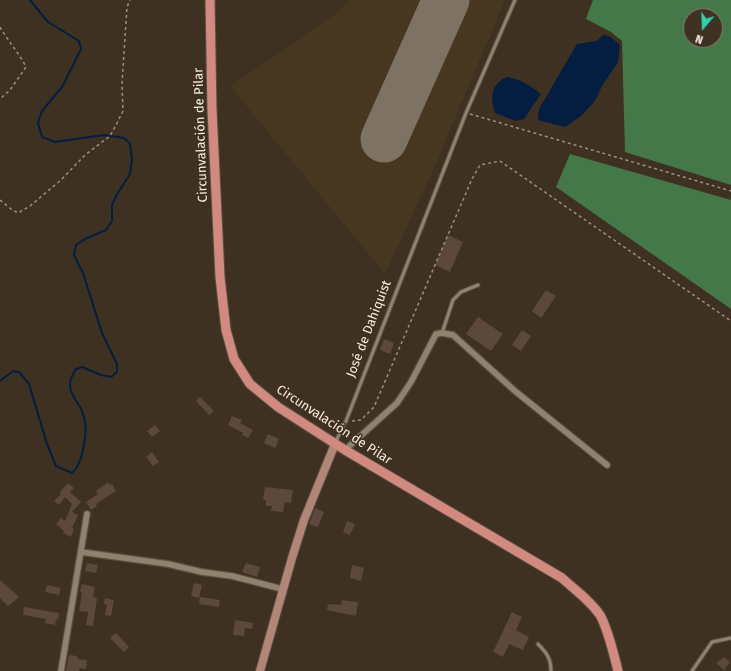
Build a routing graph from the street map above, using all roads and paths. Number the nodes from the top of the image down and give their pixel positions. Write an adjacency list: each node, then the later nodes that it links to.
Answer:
1 (130, 0): 8 (path)
2 (210, 0): 13 (main road, Circunvalación de Pilar)
3 (515, 0): 6 (lane, José de Dahiquist)
4 (0, 27): 5 (path)
5 (0, 99)
6 (466, 113): 7 (path); 12 (lane, José de Dahiquist)
7 (731, 191)
8 (0, 200)
9 (478, 285): 11 (lane)
10 (731, 321): 12 (path)
11 (442, 333): 14 (street); 15 (street)
12 (346, 421): 13 (lane, José de Dahiquist)
13 (335, 444): 14 (main road, Circunvalación de Pilar); 18 (main road, José de Dahiquist)
14 (345, 450): 24 (main road, Circunvalación de Pilar)
15 (607, 465)
16 (87, 514): 17 (street)
17 (81, 552): 18 (street); 21 (street)
18 (282, 589): 22 (main road, José de Dahiquist)
19 (731, 638): 25 (lane)
20 (538, 644): 23 (lane)
21 (61, 671)
22 (260, 671)
23 (551, 671)
24 (618, 671)
25 (692, 671)

